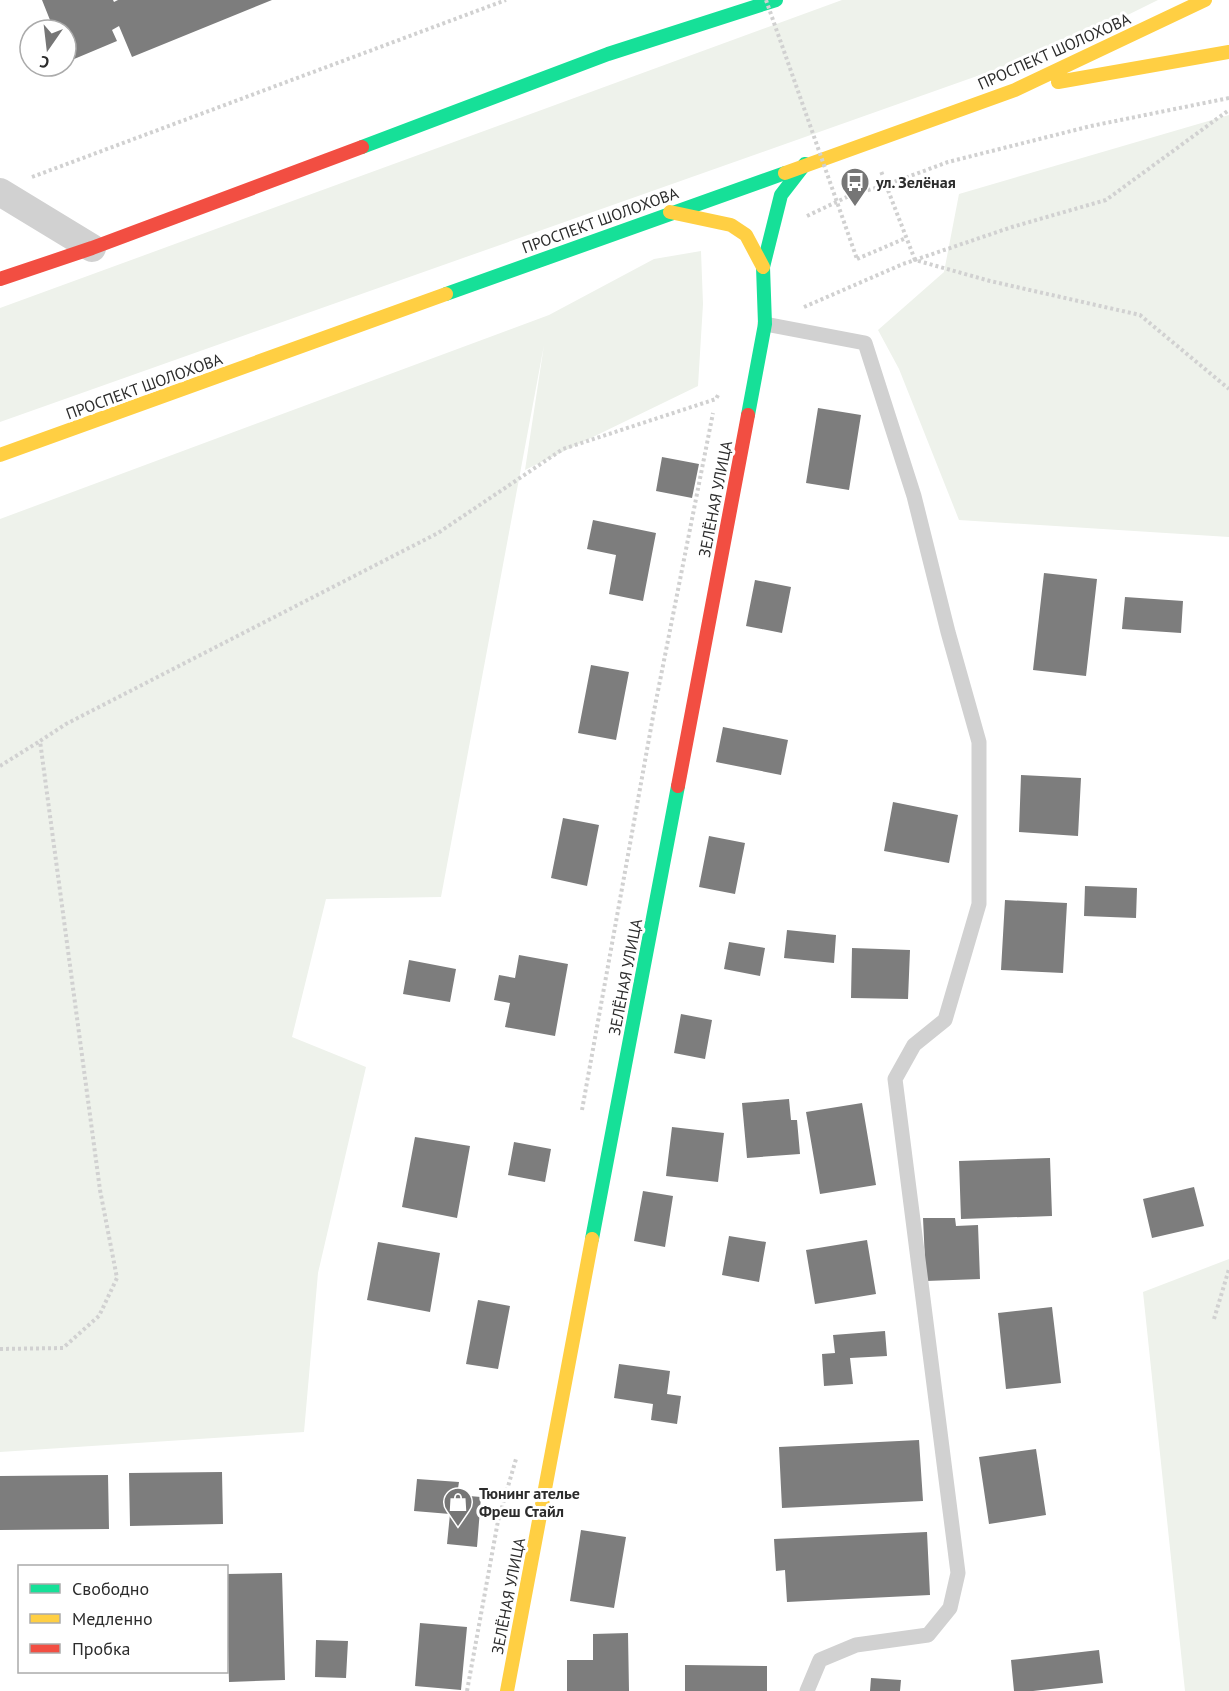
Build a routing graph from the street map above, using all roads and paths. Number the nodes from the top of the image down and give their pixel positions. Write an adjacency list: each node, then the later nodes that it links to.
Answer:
1 (507, 0): 10 (path)
2 (766, 0): 12 (path, bridge)
3 (776, 0): 13 (main road)
4 (1205, 0): 6 (main road, ПРОСПЕКТ ШОЛОХОВА)
5 (1229, 52): 6 (main road)
6 (1015, 90): 9 (main road, ПРОСПЕКТ ШОЛОХОВА)
7 (1229, 98): 12 (path)
8 (1229, 110): 14 (path)
9 (805, 164): 11 (main road, ПРОСПЕКТ ШОЛОХОВА); 15 (main road, ЗЕЛЁНАЯ УЛИЦА)
10 (11, 187): 13 (street)
11 (670, 212): 15 (main road, ЗЕЛЁНАЯ УЛИЦА); 20 (main road, ПРОСПЕКТ ШОЛОХОВА)
12 (906, 238): 14 (path)
13 (92, 248): 16 (main road)
14 (915, 260): 17 (path); 18 (path)
15 (763, 267): 17 (main road, ЗЕЛЁНАЯ УЛИЦА)
16 (0, 279)
17 (765, 324): 26 (main road, ЗЕЛЁНАЯ УЛИЦА); 27 (lane)
18 (1229, 389)
19 (722, 390): 21 (path)
20 (0, 455)
21 (40, 741): 22 (path); 25 (path)
22 (0, 766)
23 (1229, 1269): 24 (path)
24 (1214, 1319)
25 (0, 1349)
26 (507, 1691)
27 (807, 1691)

